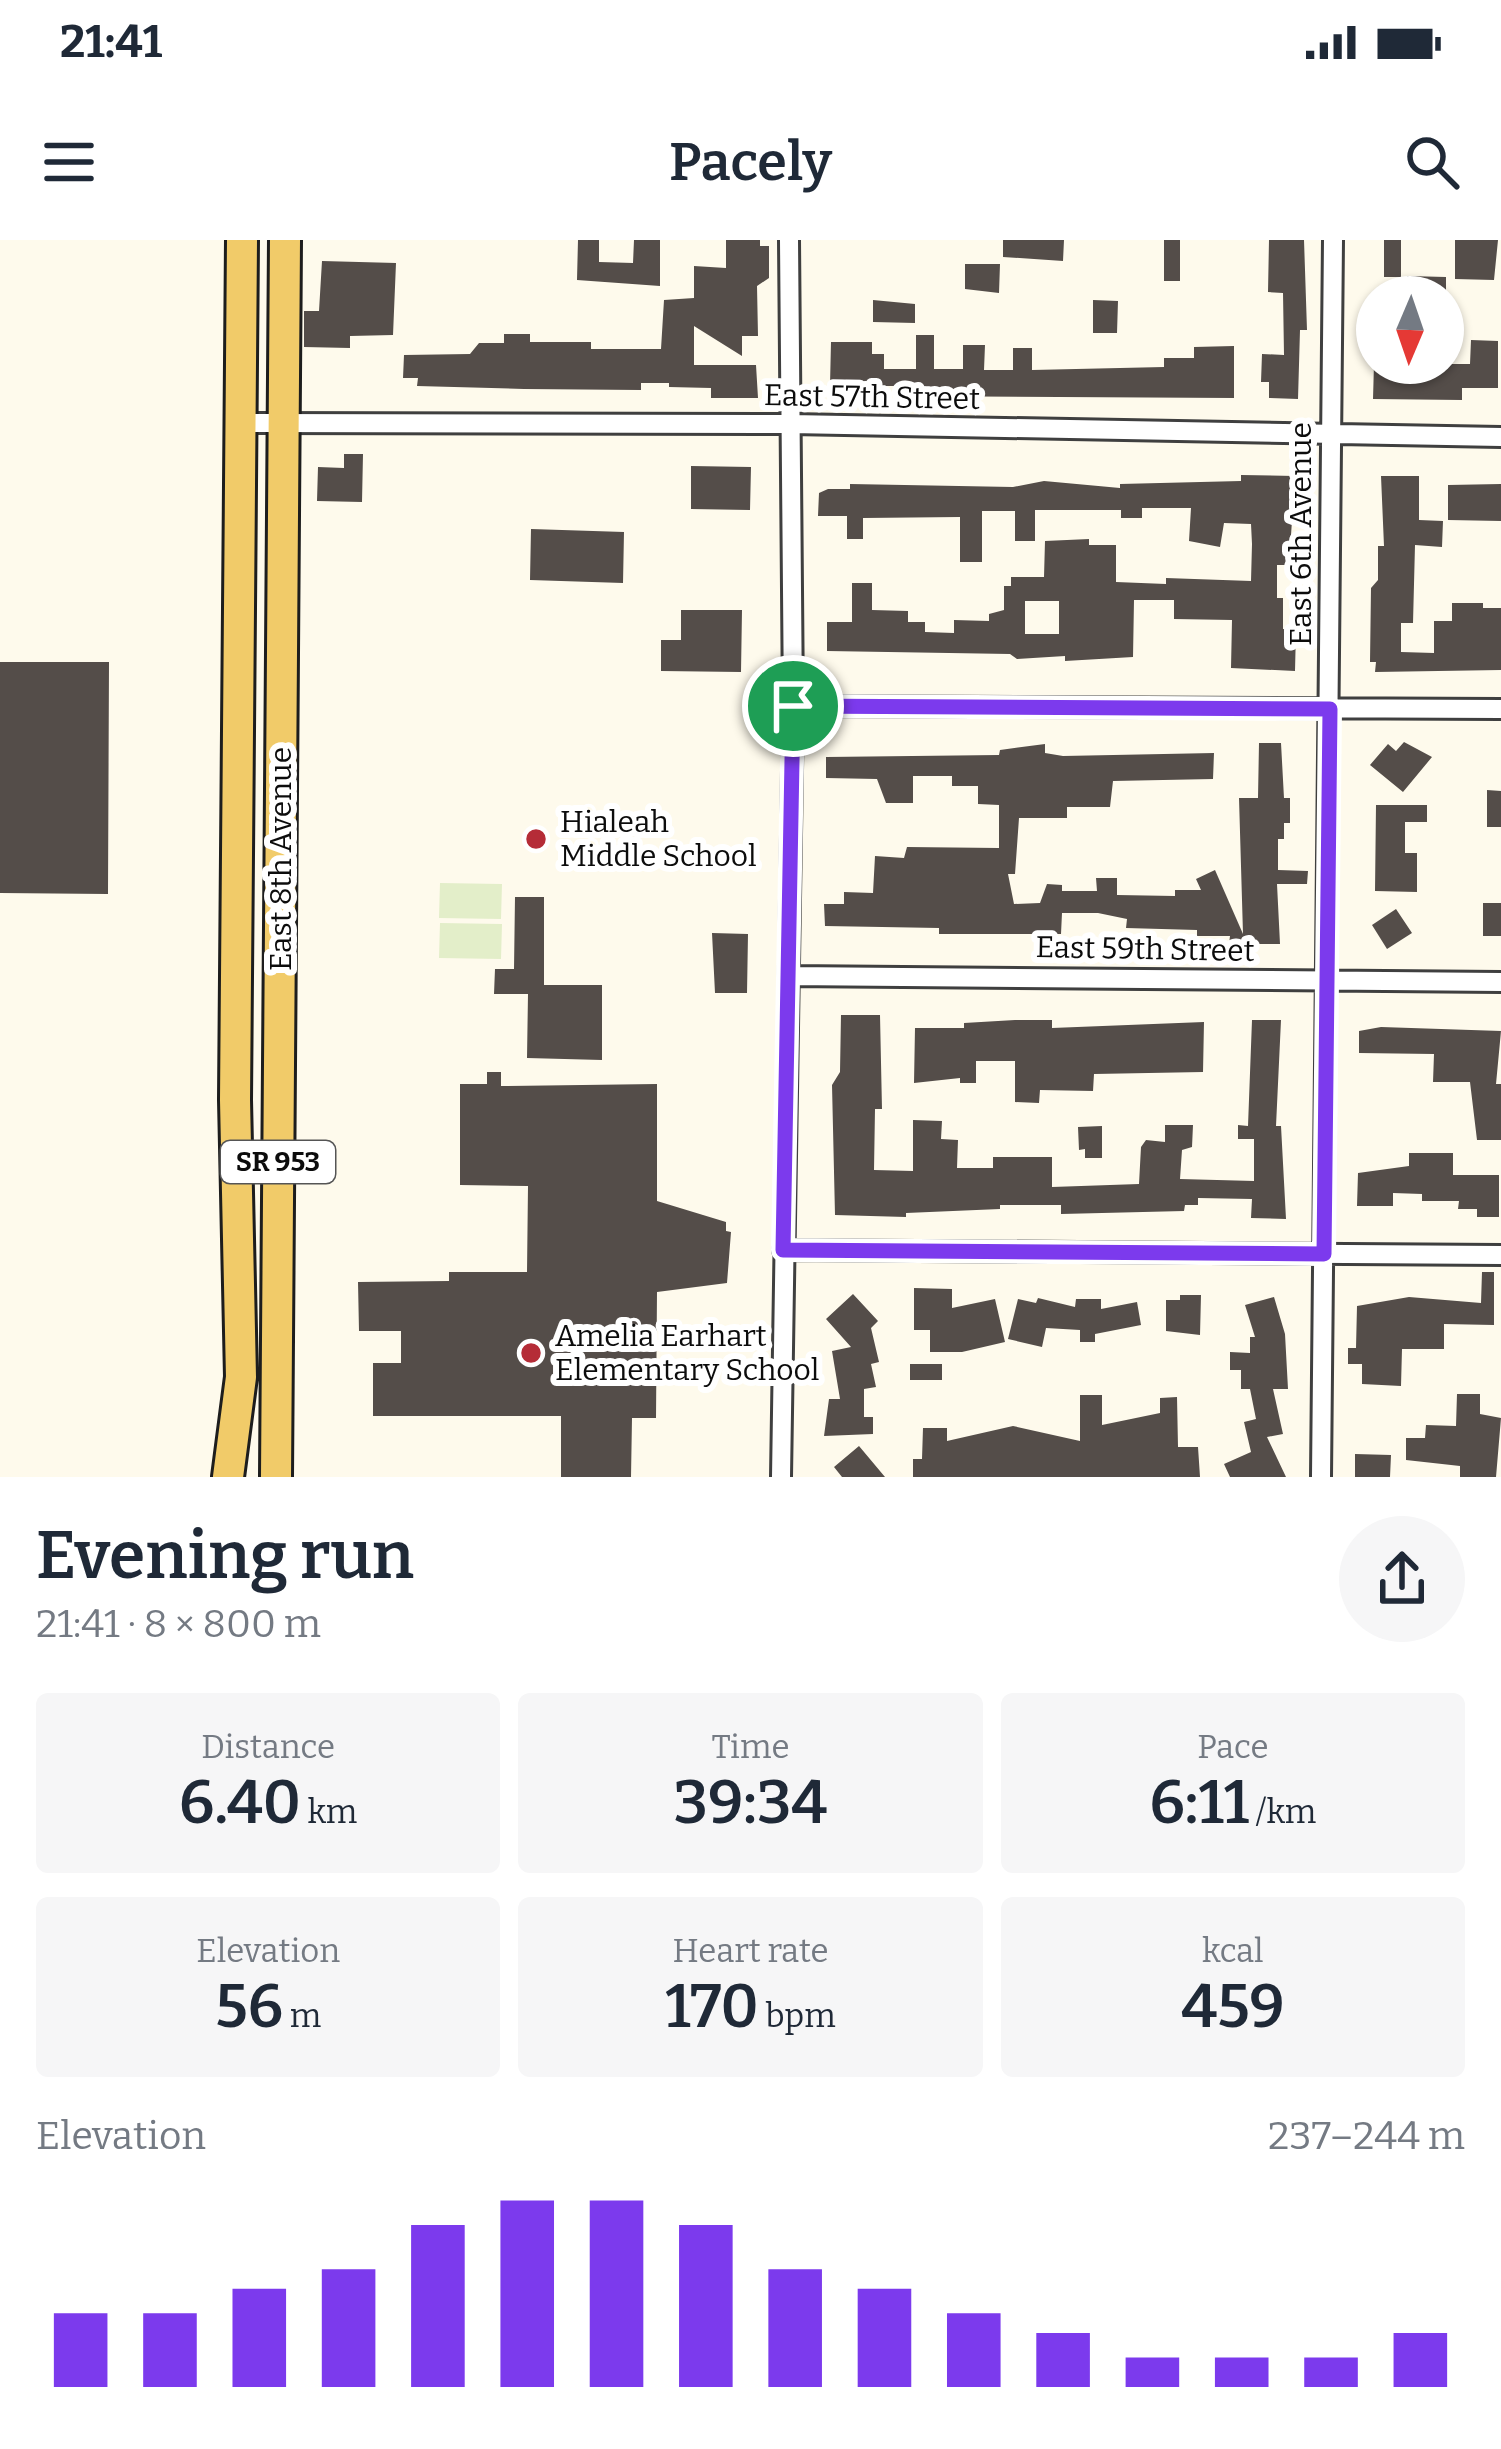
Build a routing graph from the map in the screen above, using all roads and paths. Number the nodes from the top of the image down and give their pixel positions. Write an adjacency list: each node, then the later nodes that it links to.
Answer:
1 (242, 240): 5 (main road, East 8th Avenue / SR 953)
2 (285, 240): 6 (main road, East 8th Avenue / SR 953)
3 (789, 240): 7 (street)
4 (1333, 240): 8 (street, East 6th Avenue)
5 (241, 423): 6 (street, East 57th Street); 13 (main road, East 8th Avenue / SR 953)
6 (284, 424): 7 (street, East 57th Street); 14 (main road, East 8th Avenue / SR 953)
7 (791, 424): 8 (street, East 57th Street); 10 (street)
8 (1331, 437): 9 (street, East 57th Street); 11 (street, East 6th Avenue)
9 (1501, 437)
10 (793, 706): 11 (street); 15 (street)
11 (1330, 709): 12 (street); 16 (street, East 6th Avenue)
12 (1501, 709)
13 (237, 846): 14 (main road); 19 (main road, East 8th Avenue / SR 953)
14 (281, 847): 21 (main road, East 8th Avenue / SR 953)
15 (789, 976): 16 (street, East 59th Street); 18 (street)
16 (1328, 981): 17 (street, East 59th Street); 20 (street, East 6th Avenue)
17 (1501, 982)
18 (783, 1250): 20 (street); 25 (street)
19 (239, 1254): 21 (main road); 23 (main road, East 8th Avenue / SR 953)
20 (1324, 1254): 22 (street); 26 (street, East 6th Avenue)
21 (278, 1256): 24 (main road, East 8th Avenue / SR 953)
22 (1501, 1256)
23 (228, 1477)
24 (276, 1477)
25 (782, 1477)
26 (1321, 1477)

